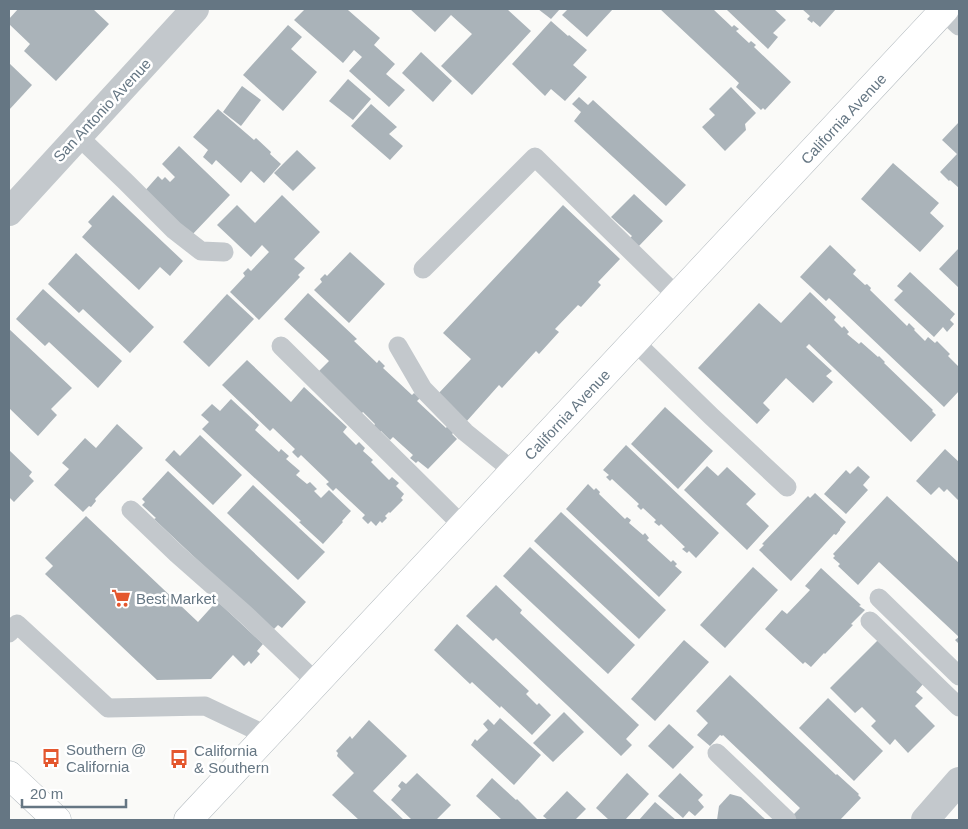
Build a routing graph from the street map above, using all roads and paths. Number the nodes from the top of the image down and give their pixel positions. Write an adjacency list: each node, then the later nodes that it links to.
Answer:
1 (195, 9): 3 (street, San Antonio Avenue)
2 (949, 15): 7 (main road, California Avenue)
3 (78, 136): 4 (street, San Antonio Avenue); 5 (lane)
4 (9, 212)
5 (224, 252)
6 (423, 269): 7 (lane)
7 (677, 296): 8 (main road, California Avenue)
8 (634, 341): 11 (main road, California Avenue); 12 (lane)
9 (281, 346): 14 (lane)
10 (398, 346): 11 (lane)
11 (513, 471): 14 (main road, California Avenue)
12 (788, 487)
13 (131, 510): 19 (lane)
14 (462, 526): 19 (main road, California Avenue)
15 (878, 598): 18 (lane)
16 (870, 621): 20 (lane)
17 (9, 633): 21 (lane)
18 (959, 676)
19 (316, 682): 21 (main road, California Avenue)
20 (959, 707)
21 (266, 735): 26 (main road, California Avenue)
22 (717, 753): 27 (lane)
23 (9, 775): 25 (main road)
24 (959, 781): 28 (street)
25 (57, 820)
26 (188, 820)
27 (787, 820)
28 (925, 820)

